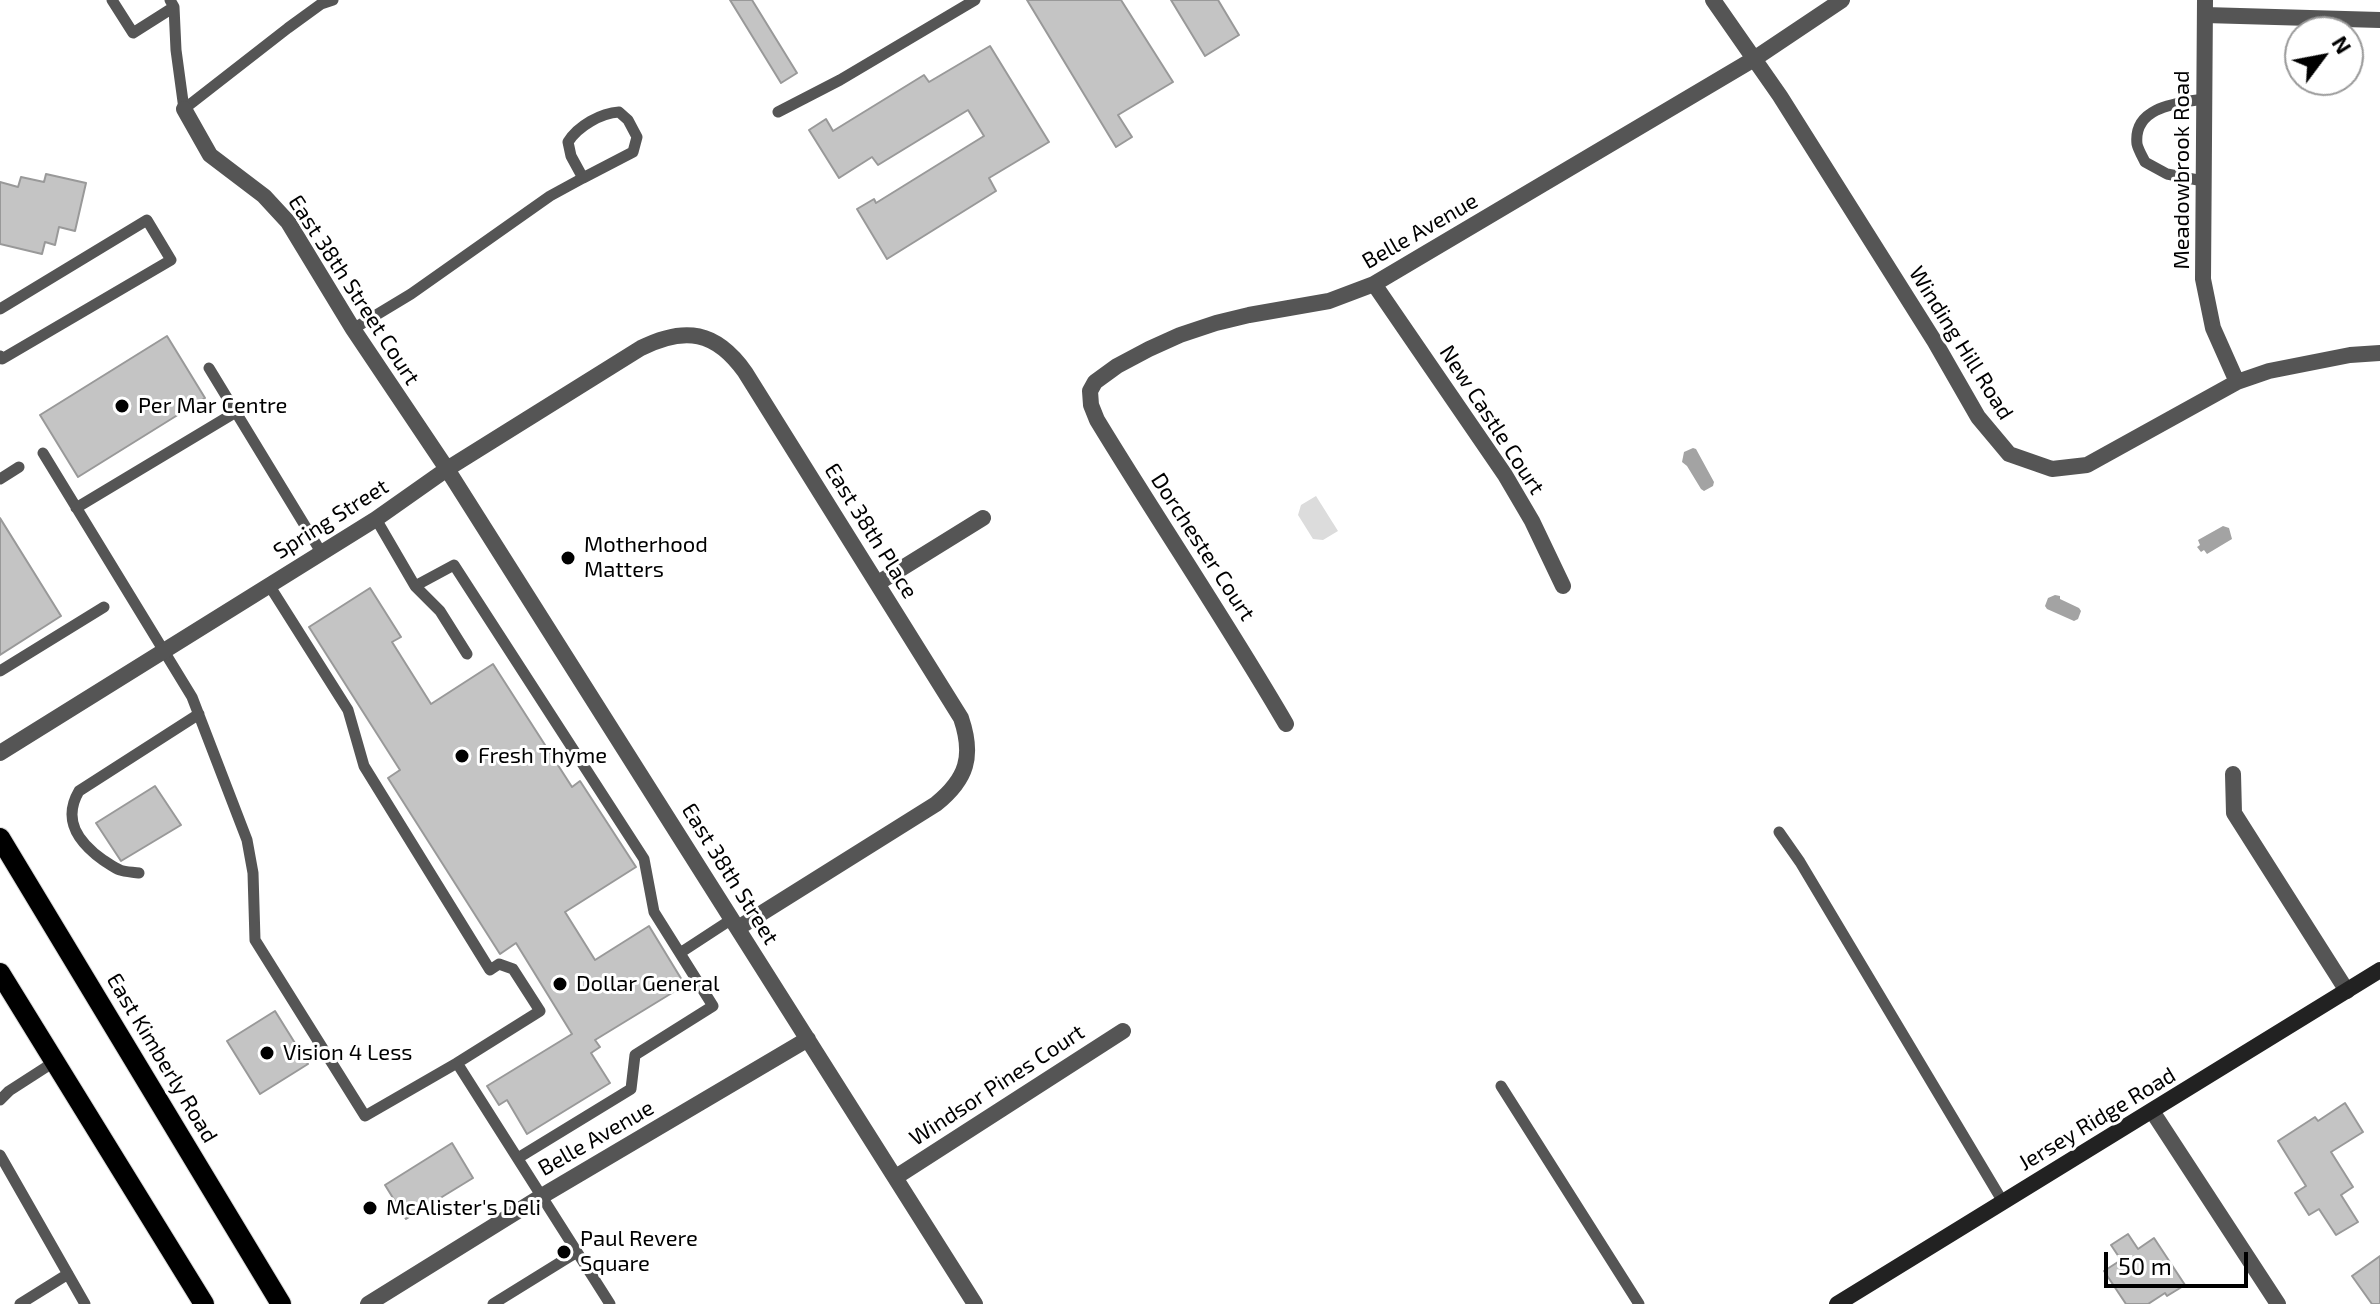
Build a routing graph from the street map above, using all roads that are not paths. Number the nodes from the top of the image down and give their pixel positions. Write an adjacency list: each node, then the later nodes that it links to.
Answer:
1 (112, 0): 6 (lane)
2 (333, 0): 11 (lane)
3 (975, 0): 12 (lane)
4 (1713, 0): 9 (street, Winding Hill Road)
5 (1842, 0): 9 (street, Belle Avenue)
6 (172, 3): 11 (lane)
7 (2205, 8): 8 (street); 10 (street, Meadowbrook Road)
8 (2380, 20)
9 (1754, 59): 15 (street, Belle Avenue); 22 (street, Winding Hill Road)
10 (2204, 99): 14 (street, Meadowbrook Road); 14 (lane)
11 (184, 109): 17 (street, East 38th Street Court)
12 (778, 112)
13 (583, 178): 13 (lane); 17 (lane)
14 (2203, 181): 22 (street, Meadowbrook Road)
15 (1374, 284): 23 (street, Belle Avenue); 36 (street, New Castle Court)
16 (0, 309): 20 (lane)
17 (353, 329): 27 (street, East 38th Street Court)
18 (689, 334): 27 (street, Spring Street); 33 (street, East 38th Place)
19 (2380, 353): 22 (street, Winding Hill Road)
20 (0, 356)
21 (209, 368): 24 (lane)
22 (2237, 382)
23 (1090, 391): 42 (street, Dorchester Court)
24 (236, 412): 29 (lane); 32 (lane)
25 (43, 453): 29 (lane)
26 (19, 467): 28 (lane)
27 (447, 469): 31 (street, Spring Street); 48 (street, East 38th Street)
28 (0, 479)
29 (76, 508): 38 (lane)
30 (983, 518): 33 (street)
31 (376, 519): 32 (street, Spring Street); 35 (lane)
32 (321, 552): 34 (street, Spring Street)
33 (878, 583): 48 (street, East 38th Place)
34 (269, 585): 38 (street, Spring Street); 56 (lane)
35 (415, 586): 39 (lane); 49 (lane)
36 (1563, 586)
37 (104, 607): 40 (lane)
38 (163, 651): 41 (lane); 43 (street, Spring Street)
39 (467, 654)
40 (0, 671)
41 (199, 714): 47 (lane); 56 (lane)
42 (1286, 724)
43 (0, 753)
44 (2233, 774): 52 (street)
45 (1779, 832): 64 (lane)
46 (0, 838): 70 (main road, East Kimberly Road)
47 (139, 873)
48 (735, 924): 49 (lane); 54 (street, East 38th Street)
49 (680, 953): 61 (lane)
50 (2380, 970): 52 (main road, Jersey Ridge Road)
51 (0, 973): 55 (main road)
52 (2347, 991): 59 (main road, Jersey Ridge Road)
53 (1123, 1031): 62 (street, Windsor Pines Court)
54 (808, 1039): 62 (street, East 38th Street); 63 (street, Belle Avenue)
55 (54, 1062): 58 (lane); 69 (main road)
56 (457, 1063): 61 (lane)
57 (1501, 1086): 75 (lane)
58 (0, 1100)
59 (2152, 1111): 64 (main road, Jersey Ridge Road); 77 (street)
60 (0, 1155): 66 (lane)
61 (518, 1158): 63 (lane)
62 (896, 1177): 74 (street, East 38th Street)
63 (542, 1196): 65 (lane); 71 (street, Belle Avenue)
64 (2003, 1202): 76 (main road, Jersey Ridge Road)
65 (577, 1252): 72 (lane); 73 (lane)
66 (68, 1274): 67 (lane); 68 (lane)
67 (20, 1304)
68 (85, 1304)
69 (204, 1304)
70 (281, 1304)
71 (368, 1304)
72 (493, 1304)
73 (610, 1304)
74 (975, 1304)
75 (1639, 1304)
76 (1837, 1304)
77 (2278, 1304)

